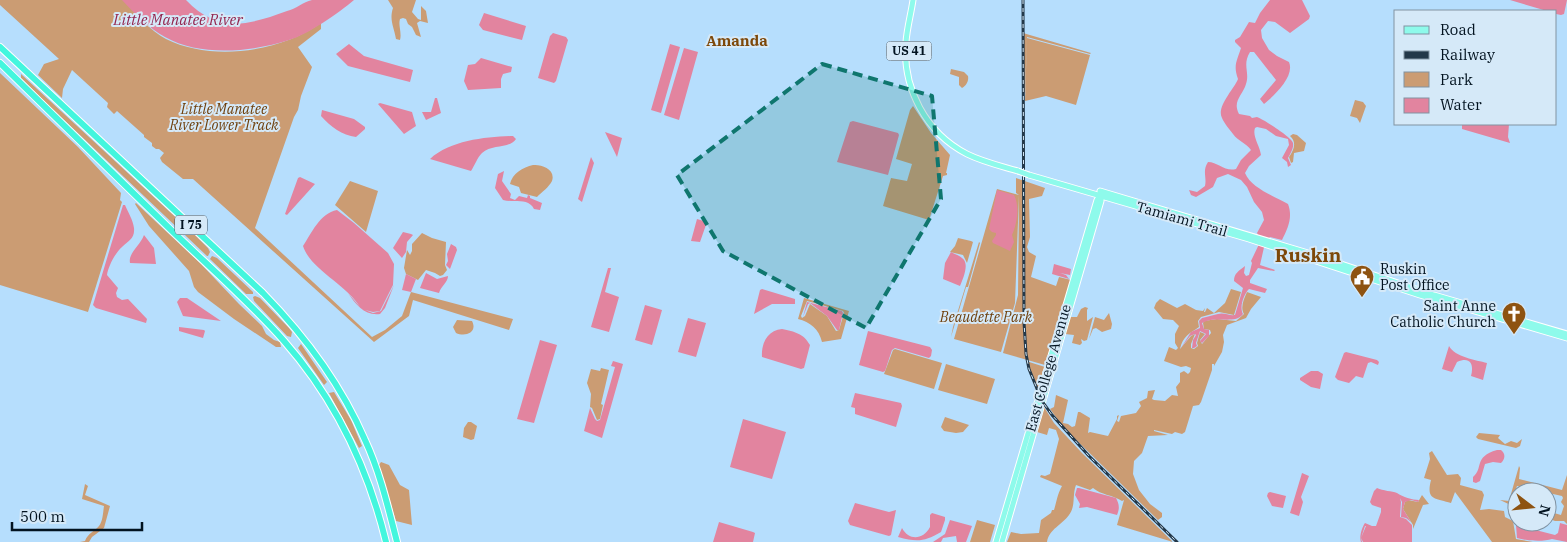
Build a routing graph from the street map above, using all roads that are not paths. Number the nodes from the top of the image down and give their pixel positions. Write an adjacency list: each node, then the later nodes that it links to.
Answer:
1 (915, 0): 6 (main road, Tamiami Trail / US 41, bridge)
2 (0, 47): 12 (highway, I 75)
3 (0, 63): 4 (highway, I 75)
4 (89, 150): 5 (highway); 20 (highway, I 75)
5 (115, 181)
6 (1101, 193): 7 (main road, Tamiami Trail / US 41); 15 (main road, East College Avenue)
7 (1267, 242): 8 (main road, Tamiami Trail / US 41); 9 (main road, Tamiami Trail / US 41)
8 (1339, 267): 9 (main road); 10 (main road, Tamiami Trail / US 41)
9 (1356, 269): 11 (main road, Tamiami Trail / US 41)
10 (1362, 275): 11 (main road); 14 (main road, Tamiami Trail / US 41)
11 (1380, 277): 14 (main road, Tamiami Trail / US 41)
12 (263, 293): 13 (highway); 21 (highway, I 75)
13 (289, 315)
14 (1505, 319): 16 (main road, Tamiami Trail / US 41); 16 (main road, Tamiami Trail / US 41)
15 (1061, 330): 22 (main road, East College Avenue); 22 (main road, East College Avenue)
16 (1546, 330): 17 (main road, Tamiami Trail / US 41)
17 (1567, 337)
18 (309, 378): 20 (highway)
19 (350, 400): 21 (highway)
20 (340, 421): 23 (highway, I 75)
21 (357, 424): 24 (highway, I 75)
22 (1022, 464): 25 (main road, East College Avenue); 26 (main road, East College Avenue)
23 (386, 542)
24 (397, 542)
25 (996, 542)
26 (1002, 542)

